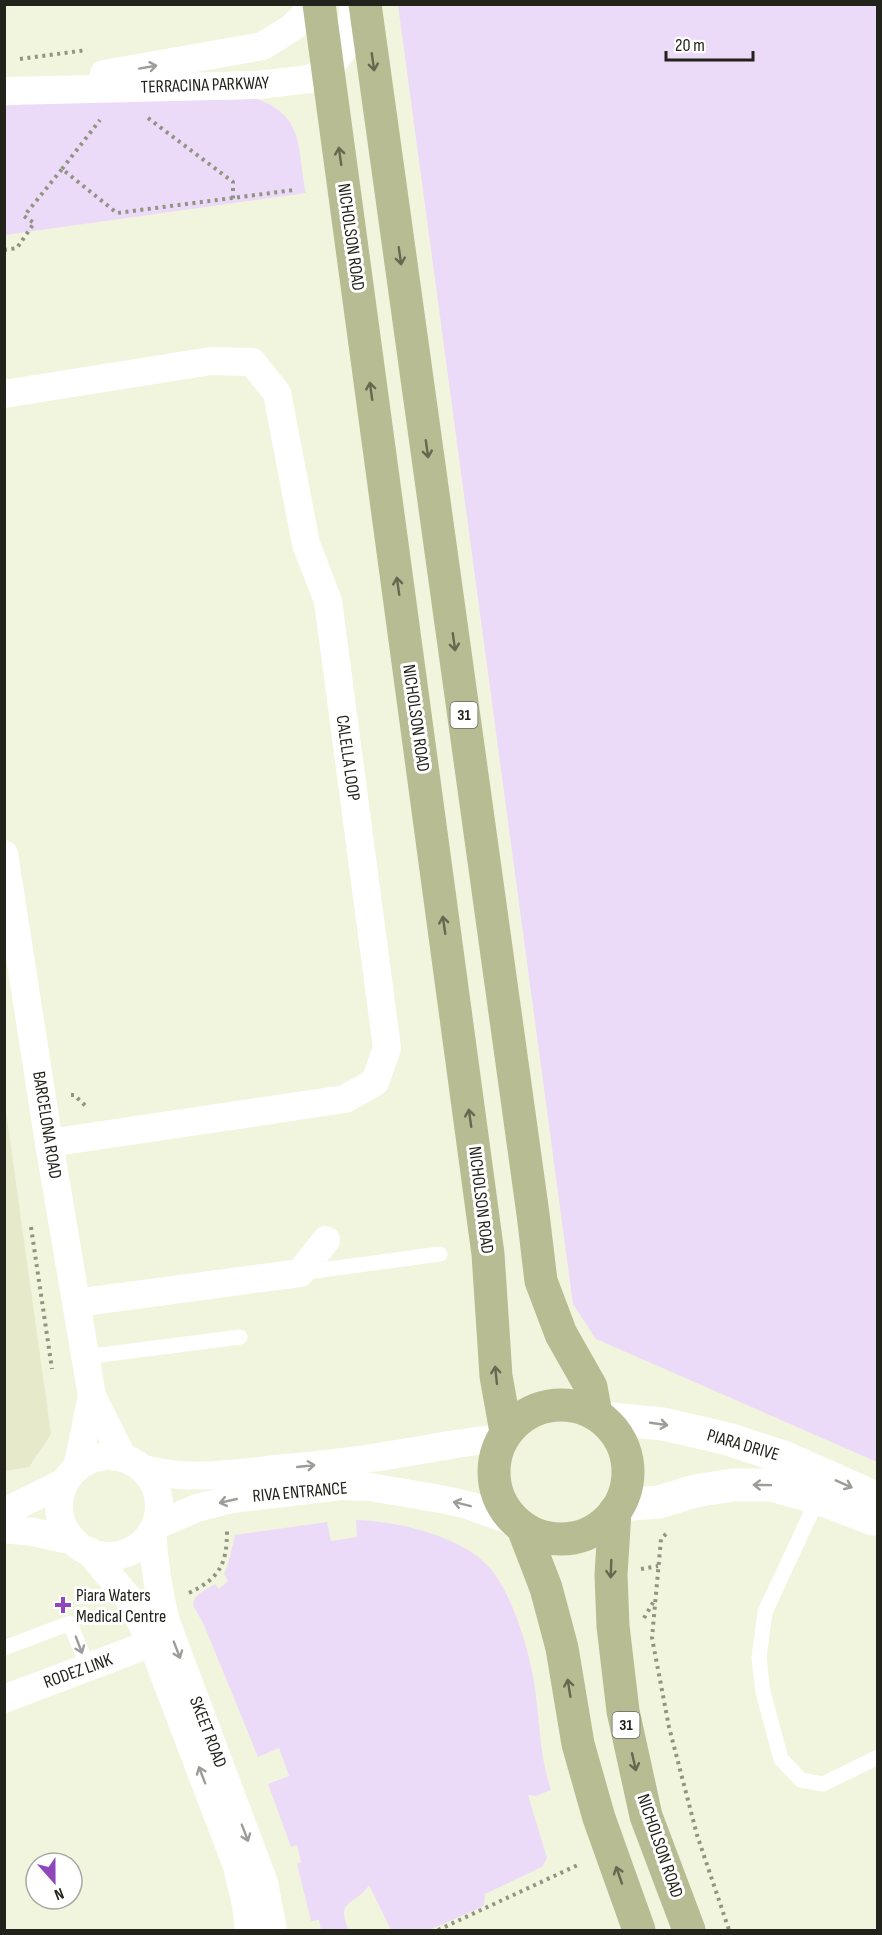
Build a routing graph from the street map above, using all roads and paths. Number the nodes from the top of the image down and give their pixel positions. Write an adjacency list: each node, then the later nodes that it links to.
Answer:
1 (317, 4): 4 (main road, NICHOLSON ROAD); 5 (street, TERRACINA PARKWAY, one-way to 1)
2 (354, 4): 4 (street)
3 (365, 4): 24 (main road, 31, one-way to 24)
4 (328, 70): 5 (street, TERRACINA PARKWAY); 25 (main road, NICHOLSON ROAD, one-way to 4)
5 (6, 91)
6 (148, 118): 10 (path)
7 (100, 120): 8 (path)
8 (62, 169): 10 (path); 11 (path)
9 (294, 190): 10 (path)
10 (233, 199)
11 (4, 250)
12 (4, 394): 16 (street, CALELLA LOOP)
13 (4, 854): 14 (street, BARCELONA ROAD)
14 (42, 1100): 15 (path); 16 (street, BARCELONA ROAD)
15 (99, 1106)
16 (49, 1143): 20 (street, BARCELONA ROAD)
17 (326, 1240): 19 (street)
18 (440, 1254): 19 (lane)
19 (300, 1273): 20 (street)
20 (76, 1303): 22 (street, BARCELONA ROAD)
21 (240, 1337): 22 (lane)
22 (85, 1357): 23 (street, BARCELONA ROAD)
23 (92, 1396): 26 (street, BARCELONA ROAD); 27 (street, BARCELONA ROAD)
24 (599, 1416): 25 (main road); 29 (street, PIARA DRIVE, one-way to 29); 30 (main road, 31)
25 (504, 1435): 26 (street, RIVA ENTRANCE, one-way to 25); 33 (main road)
26 (133, 1463): 27 (street); 34 (street)
27 (71, 1475): 31 (street); 38 (street)
28 (818, 1498): 30 (street, PIARA DRIVE, one-way to 30); 32 (street, PIARA DRIVE); 44 (lane)
29 (878, 1498)
30 (617, 1508): 33 (main road); 50 (main road, NICHOLSON ROAD / 31, one-way to 50)
31 (4, 1512)
32 (878, 1520)
33 (520, 1525): 34 (street, RIVA ENTRANCE, one-way to 34); 49 (main road, one-way to 33)
34 (153, 1528): 38 (street); 47 (street, SKEET ROAD, one-way to 47)
35 (4, 1529): 38 (street)
36 (227, 1530): 39 (path)
37 (668, 1531): 51 (path)
38 (82, 1546): 40 (street, SKEET ROAD)
39 (182, 1596)
40 (152, 1643): 42 (street, RODEZ LINK); 46 (street, SKEET ROAD, one-way to 40)
41 (4, 1648): 42 (lane, one-way to 42)
42 (88, 1668): 43 (street, RODEZ LINK)
43 (4, 1699)
44 (878, 1757)
45 (580, 1864): 48 (path)
46 (249, 1930)
47 (273, 1930)
48 (438, 1930)
49 (639, 1930)
50 (689, 1930)
51 (729, 1930)

